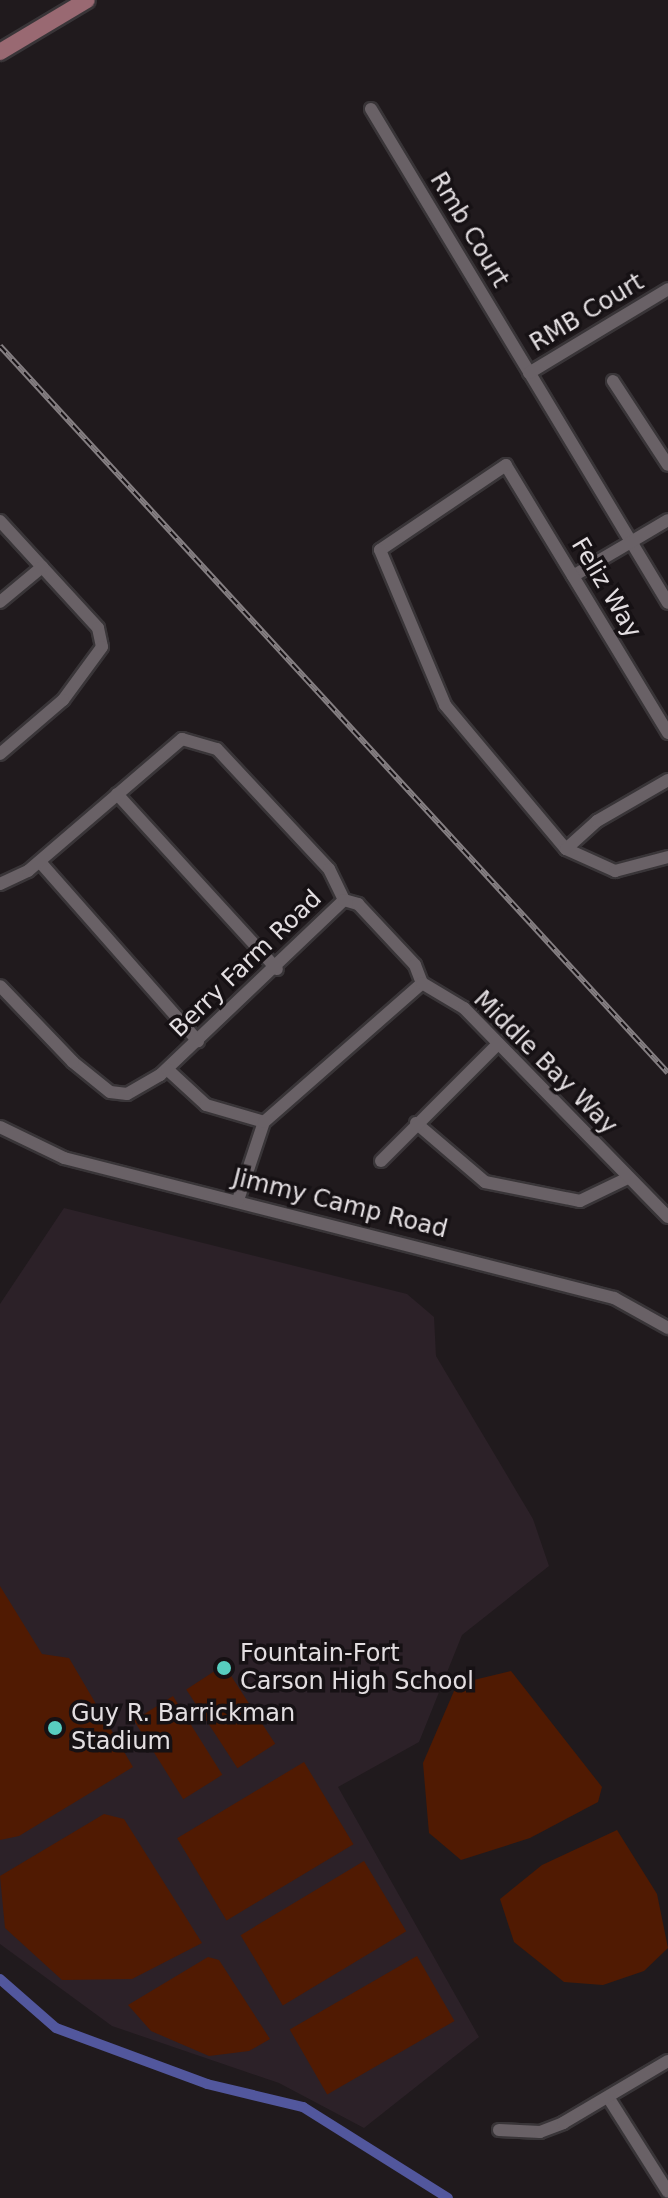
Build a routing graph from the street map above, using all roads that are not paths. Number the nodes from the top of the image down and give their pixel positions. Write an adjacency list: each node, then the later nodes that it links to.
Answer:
1 (87, 0): 2 (main road)
2 (0, 52)
3 (371, 109): 5 (street, Rmb Court)
4 (668, 289): 5 (street, RMB Court)
5 (529, 373): 10 (street, Rmb Court)
6 (613, 381): 7 (street)
7 (666, 457)
8 (668, 520): 10 (street)
9 (0, 521): 11 (street)
10 (631, 543): 12 (street); 14 (street, Rmb Court)
11 (42, 567): 13 (street); 16 (street)
12 (573, 576): 15 (street, Feliz Way); 19 (street, Feliz Way)
13 (0, 602)
14 (668, 603)
15 (668, 733)
16 (0, 754)
17 (668, 780): 19 (street)
18 (117, 794): 21 (street, Berry Farm Road); 23 (street, Berry Farm Road); 24 (street)
19 (566, 849): 20 (street)
20 (668, 857)
21 (40, 862): 22 (street, Berry Farm Road); 27 (street)
22 (0, 884)
23 (344, 900): 24 (street, Berry Farm Road); 25 (street)
24 (277, 969): 27 (street, Berry Farm Road)
25 (422, 983): 28 (street, Middle Bay Way); 30 (street)
26 (0, 986): 29 (street, Berry Farm Road)
27 (198, 1041): 29 (street, Berry Farm Road)
28 (498, 1044): 31 (street); 34 (street, Middle Bay Way)
29 (167, 1069): 30 (street)
30 (264, 1122): 35 (street)
31 (416, 1123): 33 (street); 34 (street)
32 (0, 1127): 35 (street, Jimmy Camp Road)
33 (381, 1161)
34 (626, 1179): 36 (street, Middle Bay Way)
35 (238, 1200): 37 (street, Jimmy Camp Road)
36 (668, 1217)
37 (668, 1328)
38 (668, 2061): 39 (street)
39 (608, 2097): 40 (street); 41 (street)
40 (499, 2130)
41 (668, 2192)

